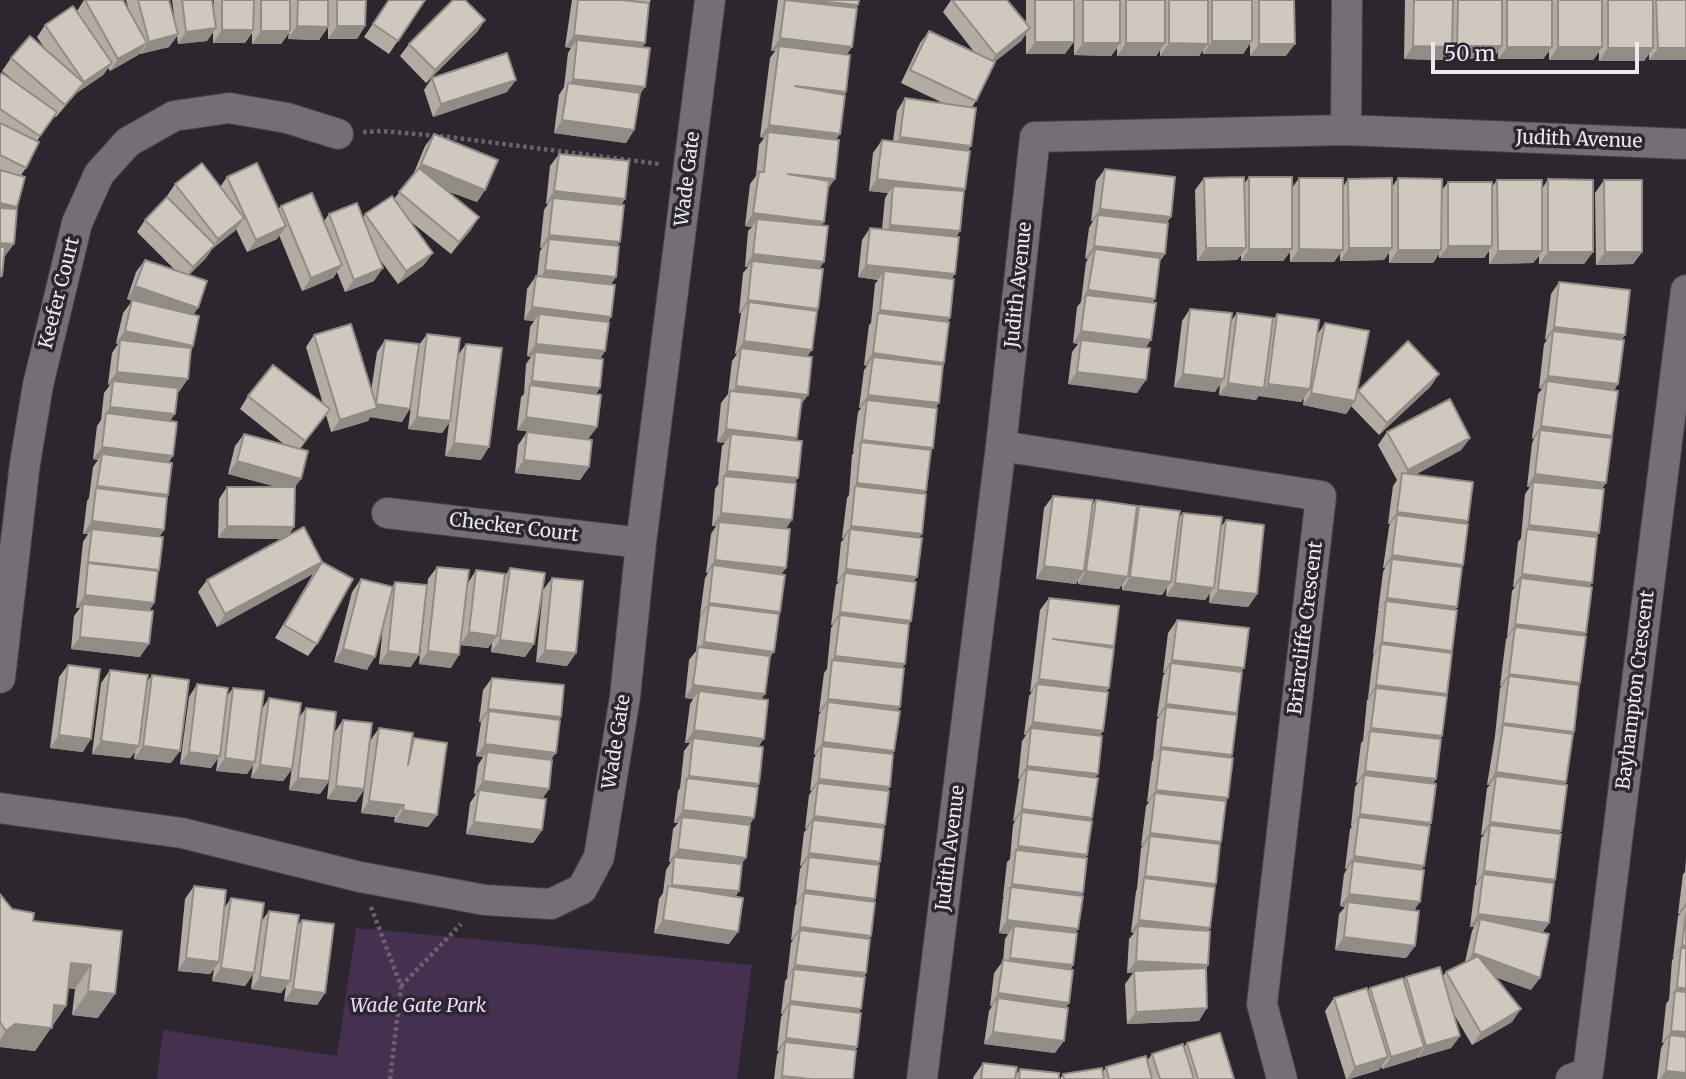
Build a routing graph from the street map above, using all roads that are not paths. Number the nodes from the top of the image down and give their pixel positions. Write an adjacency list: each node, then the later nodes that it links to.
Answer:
1 (710, 0): 9 (street, Wade Gate)
2 (1347, 0): 3 (street)
3 (1346, 130): 5 (street, Judith Avenue); 7 (street, Judith Avenue)
4 (338, 134): 10 (street, Keefer Court)
5 (1686, 144)
6 (1686, 290): 14 (street, Bayhampton Crescent)
7 (1001, 446): 12 (street, Judith Avenue); 13 (street, Briarcliffe Crescent)
8 (387, 513): 9 (street, Checker Court)
9 (641, 543): 11 (street, Wade Gate)
10 (0, 678)
11 (0, 808)
12 (922, 1079)
13 (1282, 1079)
14 (1571, 1079)

